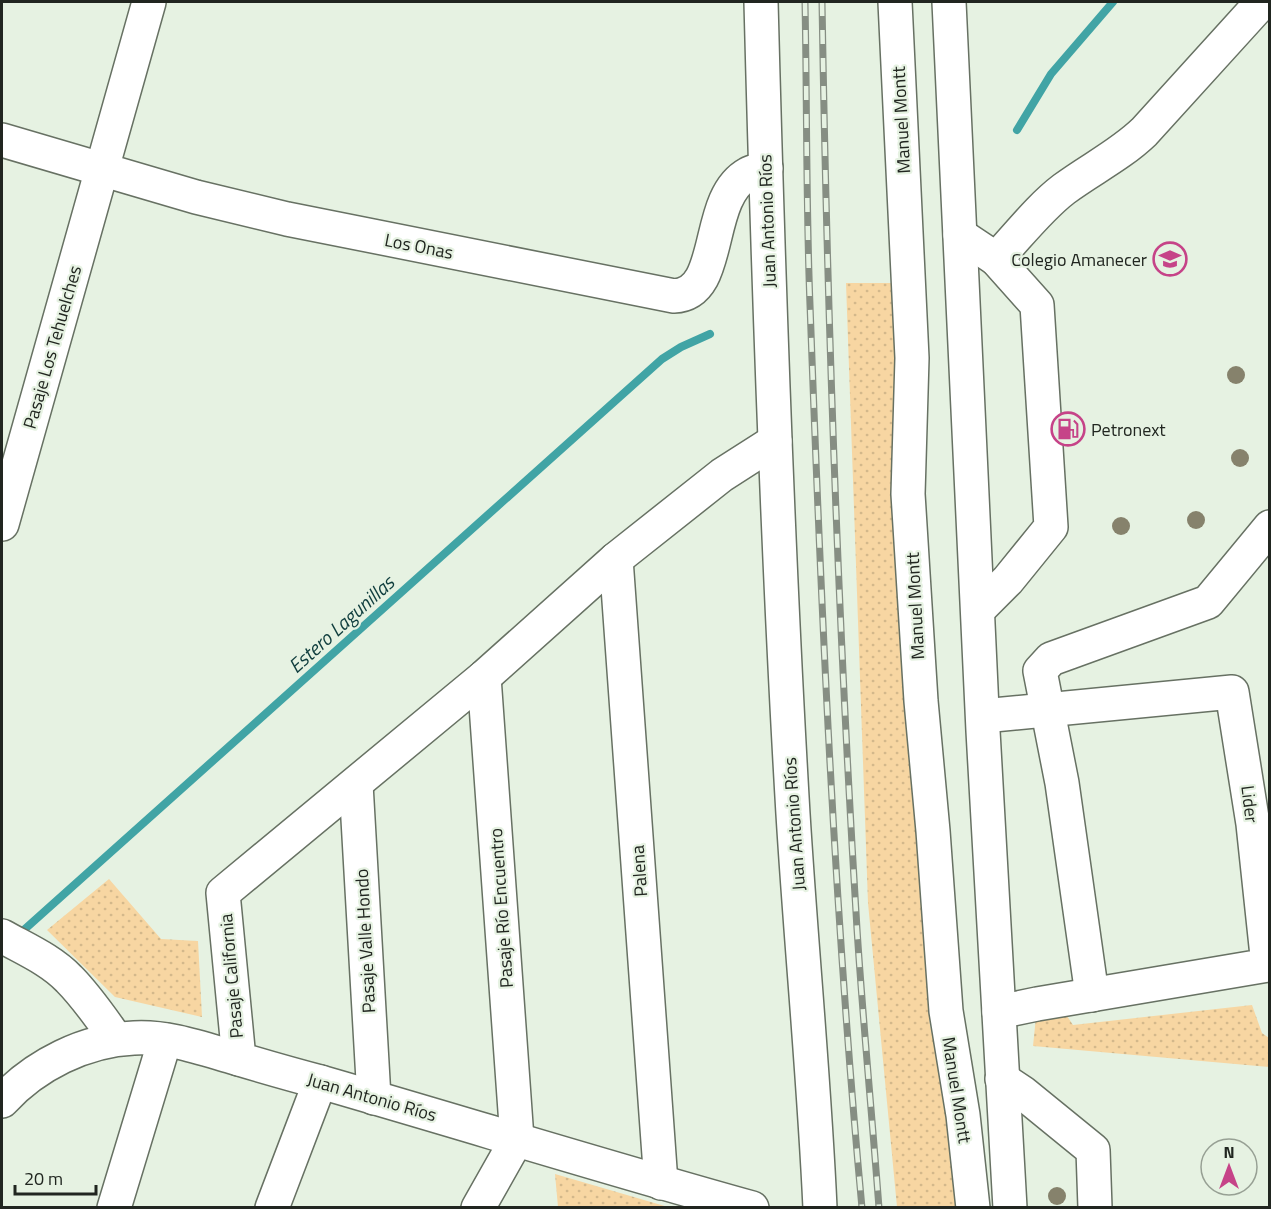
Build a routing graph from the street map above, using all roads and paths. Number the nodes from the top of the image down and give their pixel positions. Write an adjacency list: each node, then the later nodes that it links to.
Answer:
1 (149, 2): 9 (street, Pasaje Los Tehuelches)
2 (761, 2): 8 (street, Juan Antonio Ríos)
3 (895, 2): 38 (street, Manuel Montt)
4 (909, 2): 39 (street, Manuel Montt)
5 (949, 2): 10 (street)
6 (1262, 2): 11 (street)
7 (2, 140): 9 (street, Los Onas)
8 (766, 168): 9 (street, Los Onas); 12 (street, Juan Antonio Ríos)
9 (103, 169): 13 (street, Pasaje Los Tehuelches)
10 (960, 235): 11 (street); 16 (street)
11 (996, 259): 16 (street)
12 (775, 441): 15 (street); 37 (street, Juan Antonio Ríos)
13 (2, 524)
14 (1269, 527): 18 (street)
15 (616, 559): 17 (street); 32 (street, Palena)
16 (979, 609): 19 (street)
17 (484, 677): 20 (street); 31 (street, Pasaje Río Encuentro)
18 (1048, 709): 19 (street, Lider); 22 (street); 22 (street, Lider)
19 (983, 716): 23 (street)
20 (356, 784): 26 (street, Pasaje California); 29 (street, Pasaje Valle Hondo)
21 (2, 936): 24 (street)
22 (1092, 995): 23 (street, Lider)
23 (999, 1012): 27 (street)
24 (116, 1039): 25 (street, Juan Antonio Ríos); 30 (street, Juan Antonio Ríos)
25 (165, 1040): 26 (street, Juan Antonio Ríos); 34 (street)
26 (239, 1059): 28 (street, Juan Antonio Ríos)
27 (1002, 1079): 40 (street); 41 (street)
28 (320, 1082): 29 (street, Juan Antonio Ríos); 35 (street)
29 (374, 1098): 31 (street, Juan Antonio Ríos)
30 (2, 1101)
31 (518, 1139): 32 (street, Juan Antonio Ríos); 36 (street)
32 (661, 1183): 33 (street, Juan Antonio Ríos)
33 (748, 1207)
34 (114, 1208)
35 (272, 1208)
36 (478, 1208)
37 (820, 1208)
38 (972, 1208)
39 (987, 1208)
40 (1010, 1208)
41 (1095, 1208)

